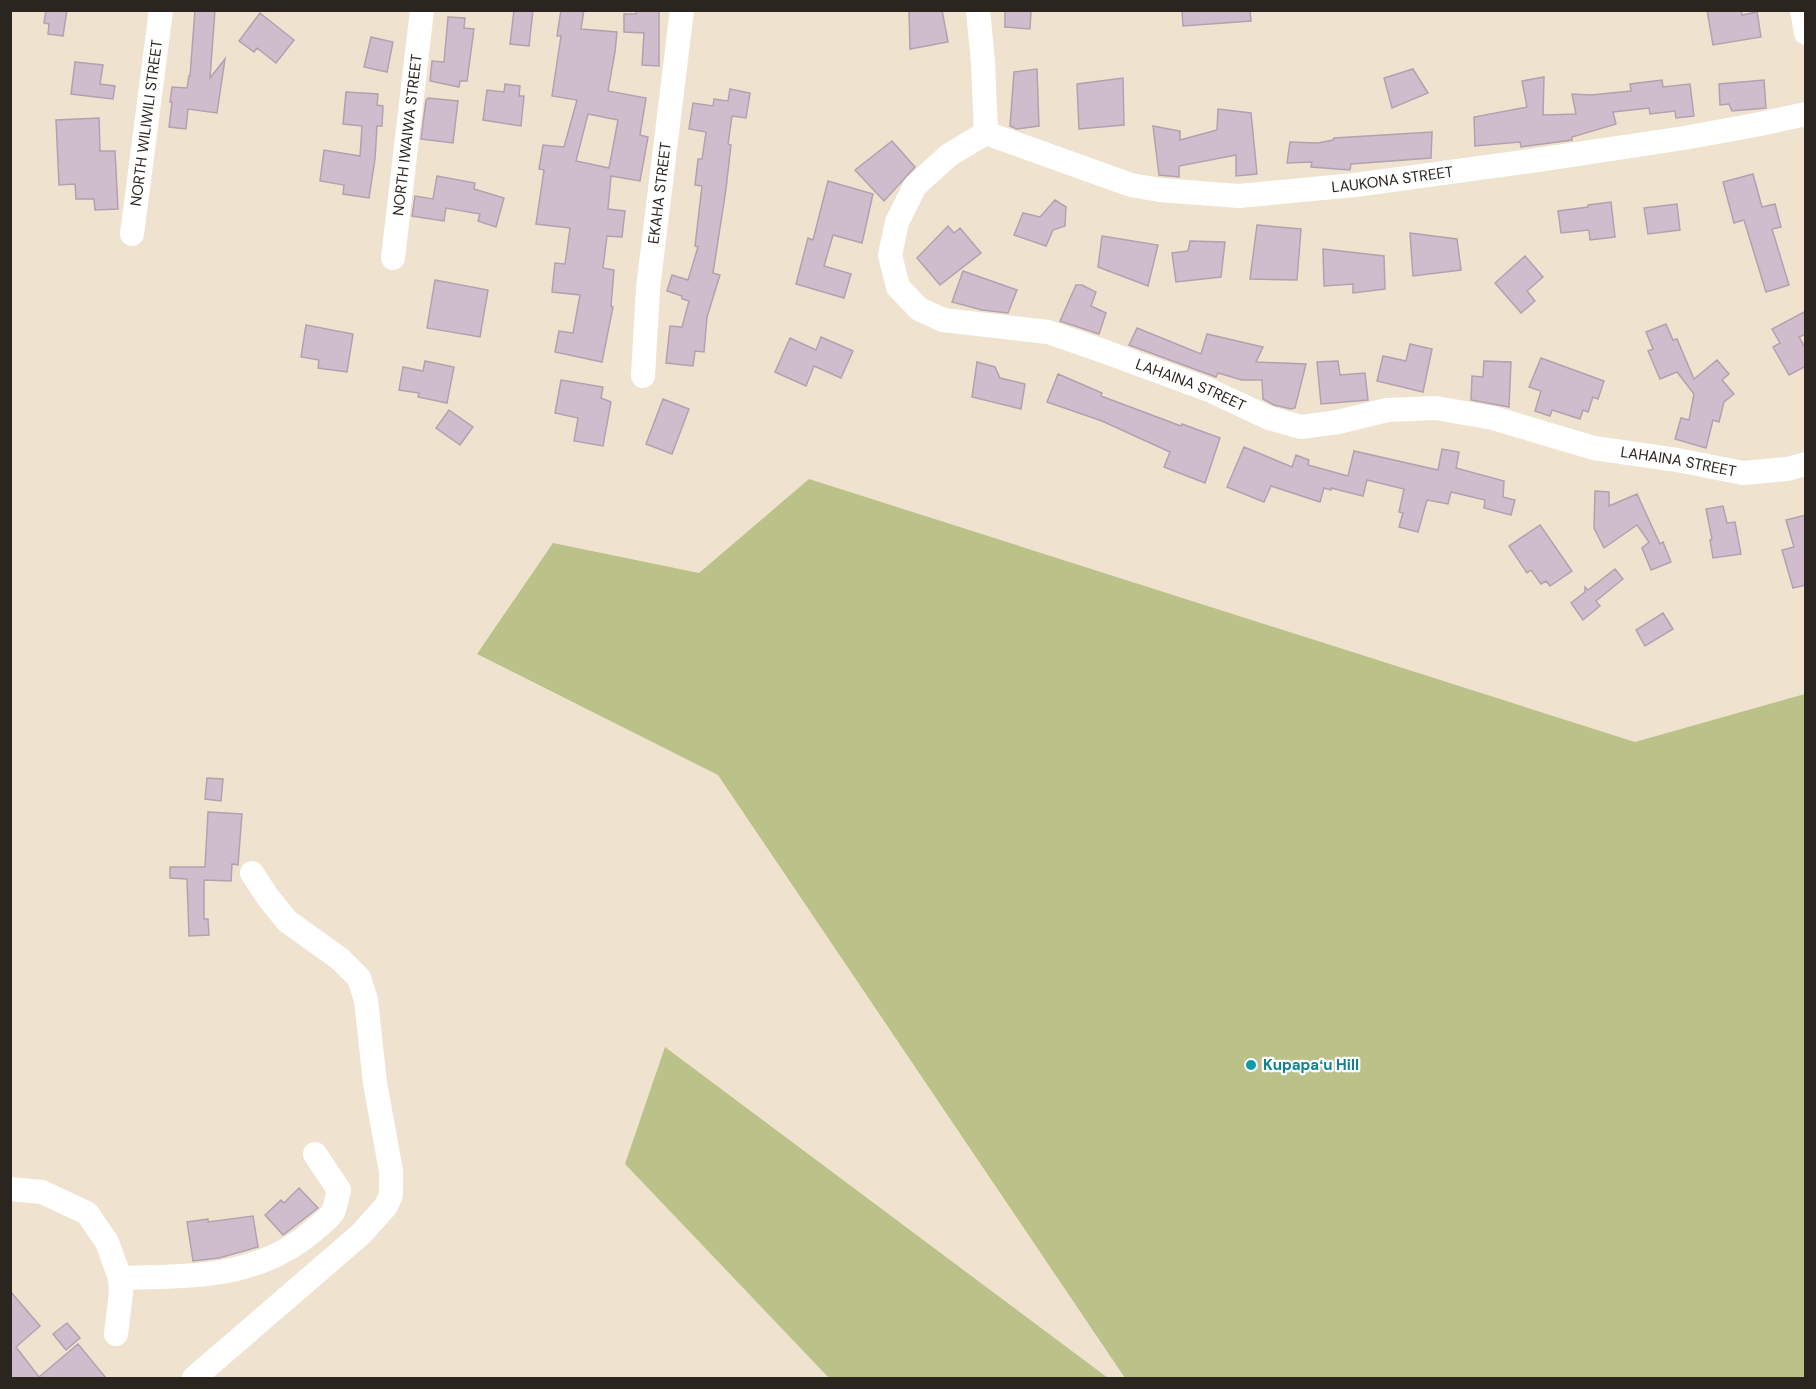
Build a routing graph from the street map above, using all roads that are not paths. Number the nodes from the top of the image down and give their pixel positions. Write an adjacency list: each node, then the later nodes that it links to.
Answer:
1 (161, 10): 9 (street, NORTH WILIWILI STREET)
2 (422, 10): 10 (street, NORTH IWAIWA STREET)
3 (682, 10): 11 (street, EKAHA STREET)
4 (978, 10): 8 (street)
5 (1802, 10): 6 (street)
6 (1806, 33)
7 (1806, 114): 8 (street, LAUKONA STREET)
8 (986, 133): 12 (street, LAHAINA STREET)
9 (132, 234)
10 (393, 258)
11 (643, 376)
12 (1806, 464)
13 (252, 873): 18 (street)
14 (315, 1154): 16 (street)
15 (10, 1189): 16 (street)
16 (120, 1278): 17 (street)
17 (116, 1334)
18 (194, 1378)

